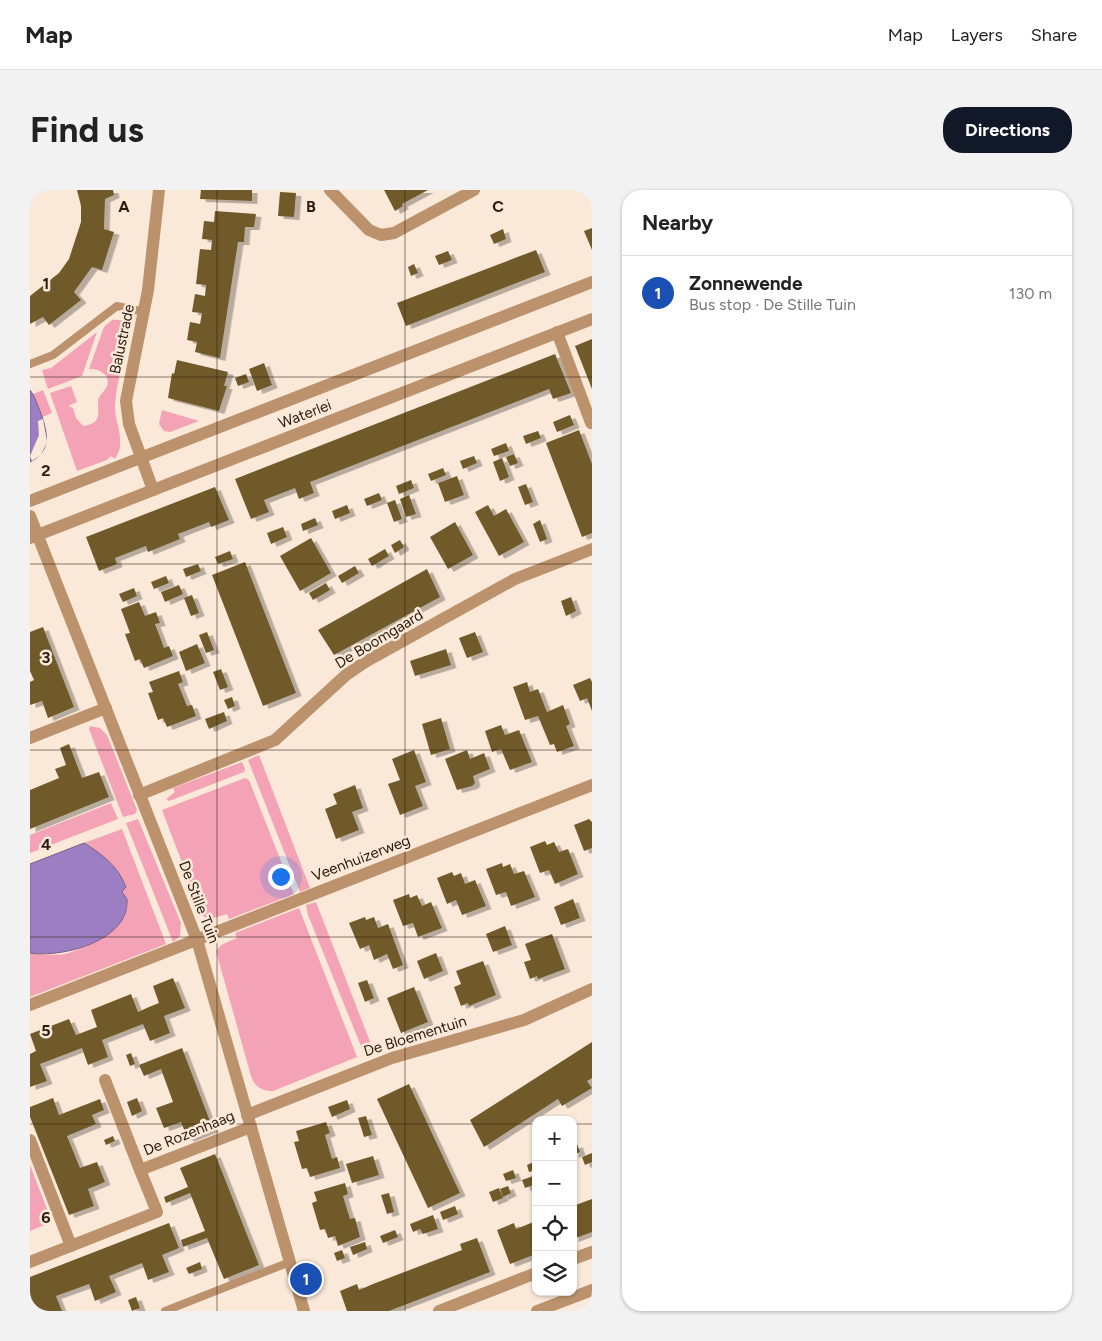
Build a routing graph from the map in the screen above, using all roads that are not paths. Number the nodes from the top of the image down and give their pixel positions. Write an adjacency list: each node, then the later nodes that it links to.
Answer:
1 (159, 190): 5 (street, Balustrade)
2 (330, 190): 3 (street)
3 (474, 190)
4 (592, 282): 10 (street, Waterlei)
5 (144, 312): 8 (lane); 10 (street, Balustrade)
6 (592, 319): 7 (street, Waterlei)
7 (557, 332): 9 (street); 11 (street, Waterlei)
8 (30, 364)
9 (591, 423)
10 (141, 458): 11 (street, Balustrade); 12 (street, Waterlei)
11 (153, 490): 14 (street, Waterlei)
12 (30, 501)
13 (30, 516): 14 (street, De Stille Tuin)
14 (34, 537): 16 (street, De Stille Tuin)
15 (592, 549): 19 (street, De Boomgaard)
16 (106, 708): 17 (street); 19 (street, De Stille Tuin)
17 (30, 738)
18 (592, 786): 20 (street, Veenhuizerweg)
19 (139, 795): 20 (street, De Stille Tuin)
20 (197, 940): 22 (street, Veenhuizerweg); 24 (street, De Stille Tuin)
21 (592, 989): 24 (street, De Bloementuin)
22 (30, 1005)
23 (105, 1080): 26 (street, De Rozenhaag)
24 (249, 1121): 26 (street, De Rozenhaag); 31 (street, De Stille Tuin)
25 (30, 1140): 27 (street)
26 (140, 1170): 27 (street, De Rozenhaag)
27 (71, 1246): 30 (street, De Rozenhaag)
28 (592, 1252): 29 (street)
29 (577, 1258)
30 (30, 1262)
31 (290, 1262): 34 (lane); 35 (street, De Stille Tuin)
32 (532, 1275): 36 (street)
33 (592, 1290): 37 (street)
34 (165, 1311)
35 (304, 1311)
36 (440, 1311)
37 (537, 1311)

